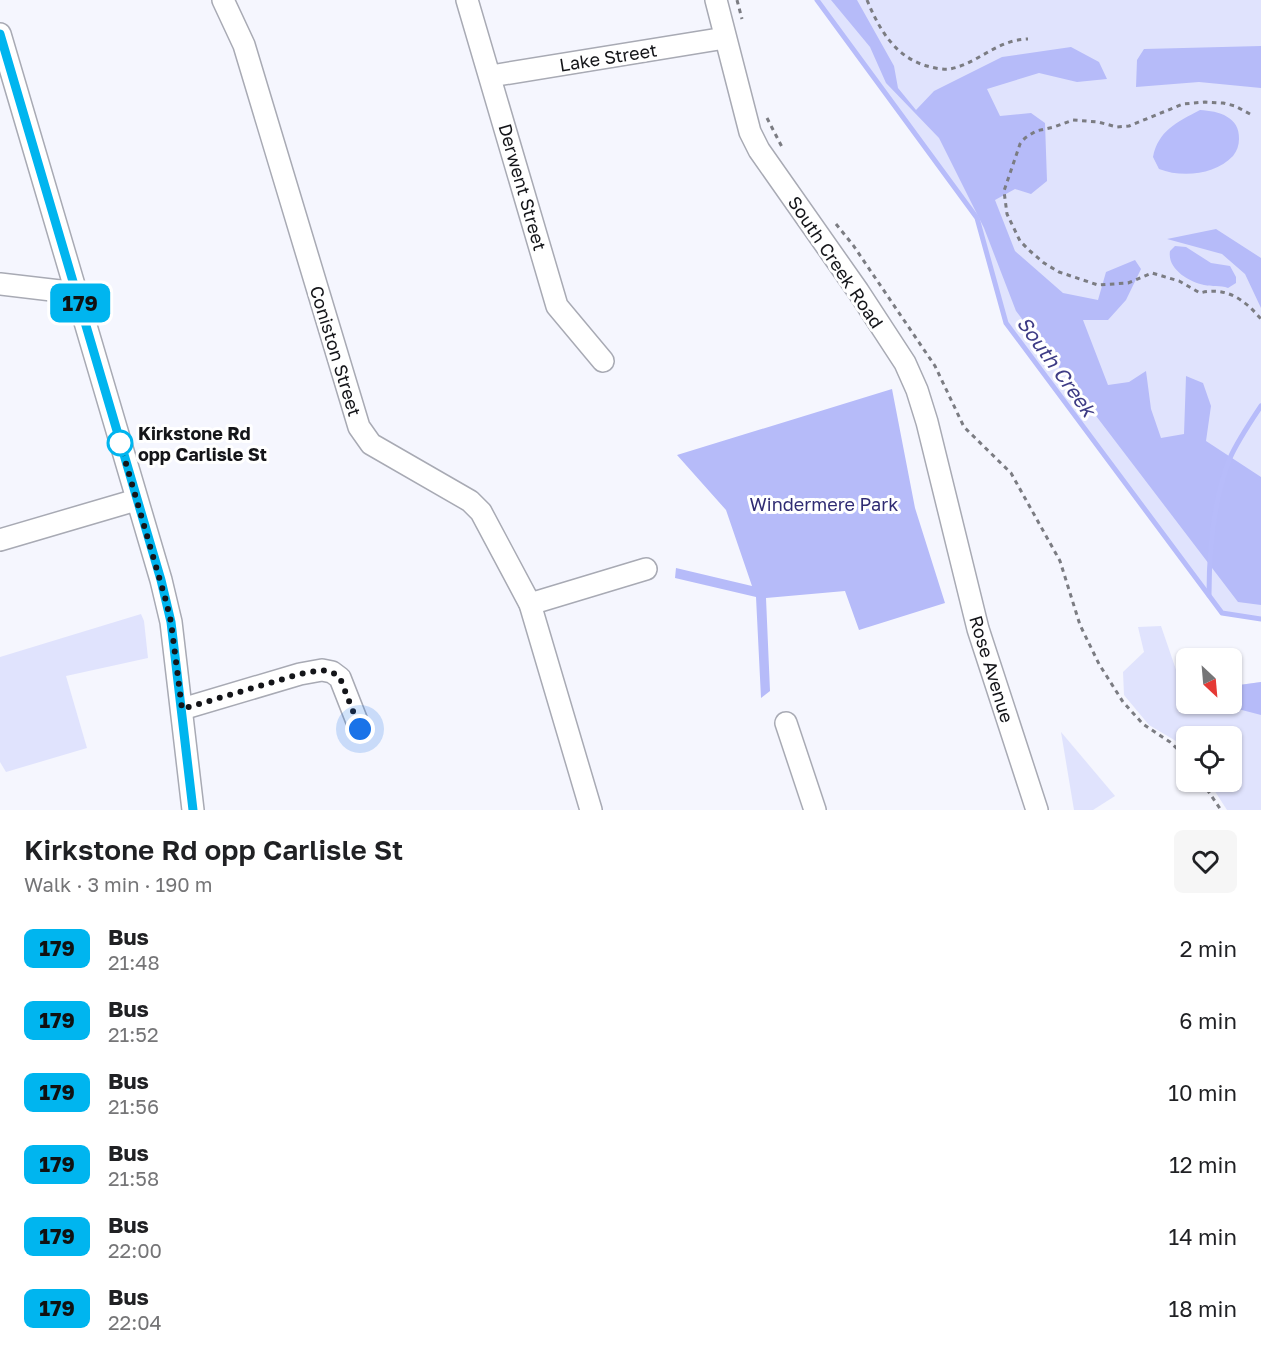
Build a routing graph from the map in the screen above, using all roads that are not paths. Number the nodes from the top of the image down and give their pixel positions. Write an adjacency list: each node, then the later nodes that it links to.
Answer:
1 (224, 0): 14 (street, Coniston Street)
2 (467, 0): 6 (street, Derwent Street)
3 (716, 0): 5 (street, South Creek Road)
4 (0, 34): 8 (street)
5 (725, 38): 6 (street, Lake Street); 11 (street, South Creek Road)
6 (490, 76): 9 (street, Derwent Street)
7 (0, 284): 8 (street)
8 (77, 293): 10 (street)
9 (603, 361)
10 (136, 500): 12 (street); 15 (street)
11 (953, 525): 21 (street, Rose Avenue)
12 (0, 540)
13 (646, 569): 14 (street)
14 (530, 604): 19 (street, Coniston Street)
15 (182, 709): 17 (street); 18 (street)
16 (786, 723): 20 (street)
17 (360, 729)
18 (193, 810)
19 (591, 810)
20 (814, 810)
21 (1037, 810)

